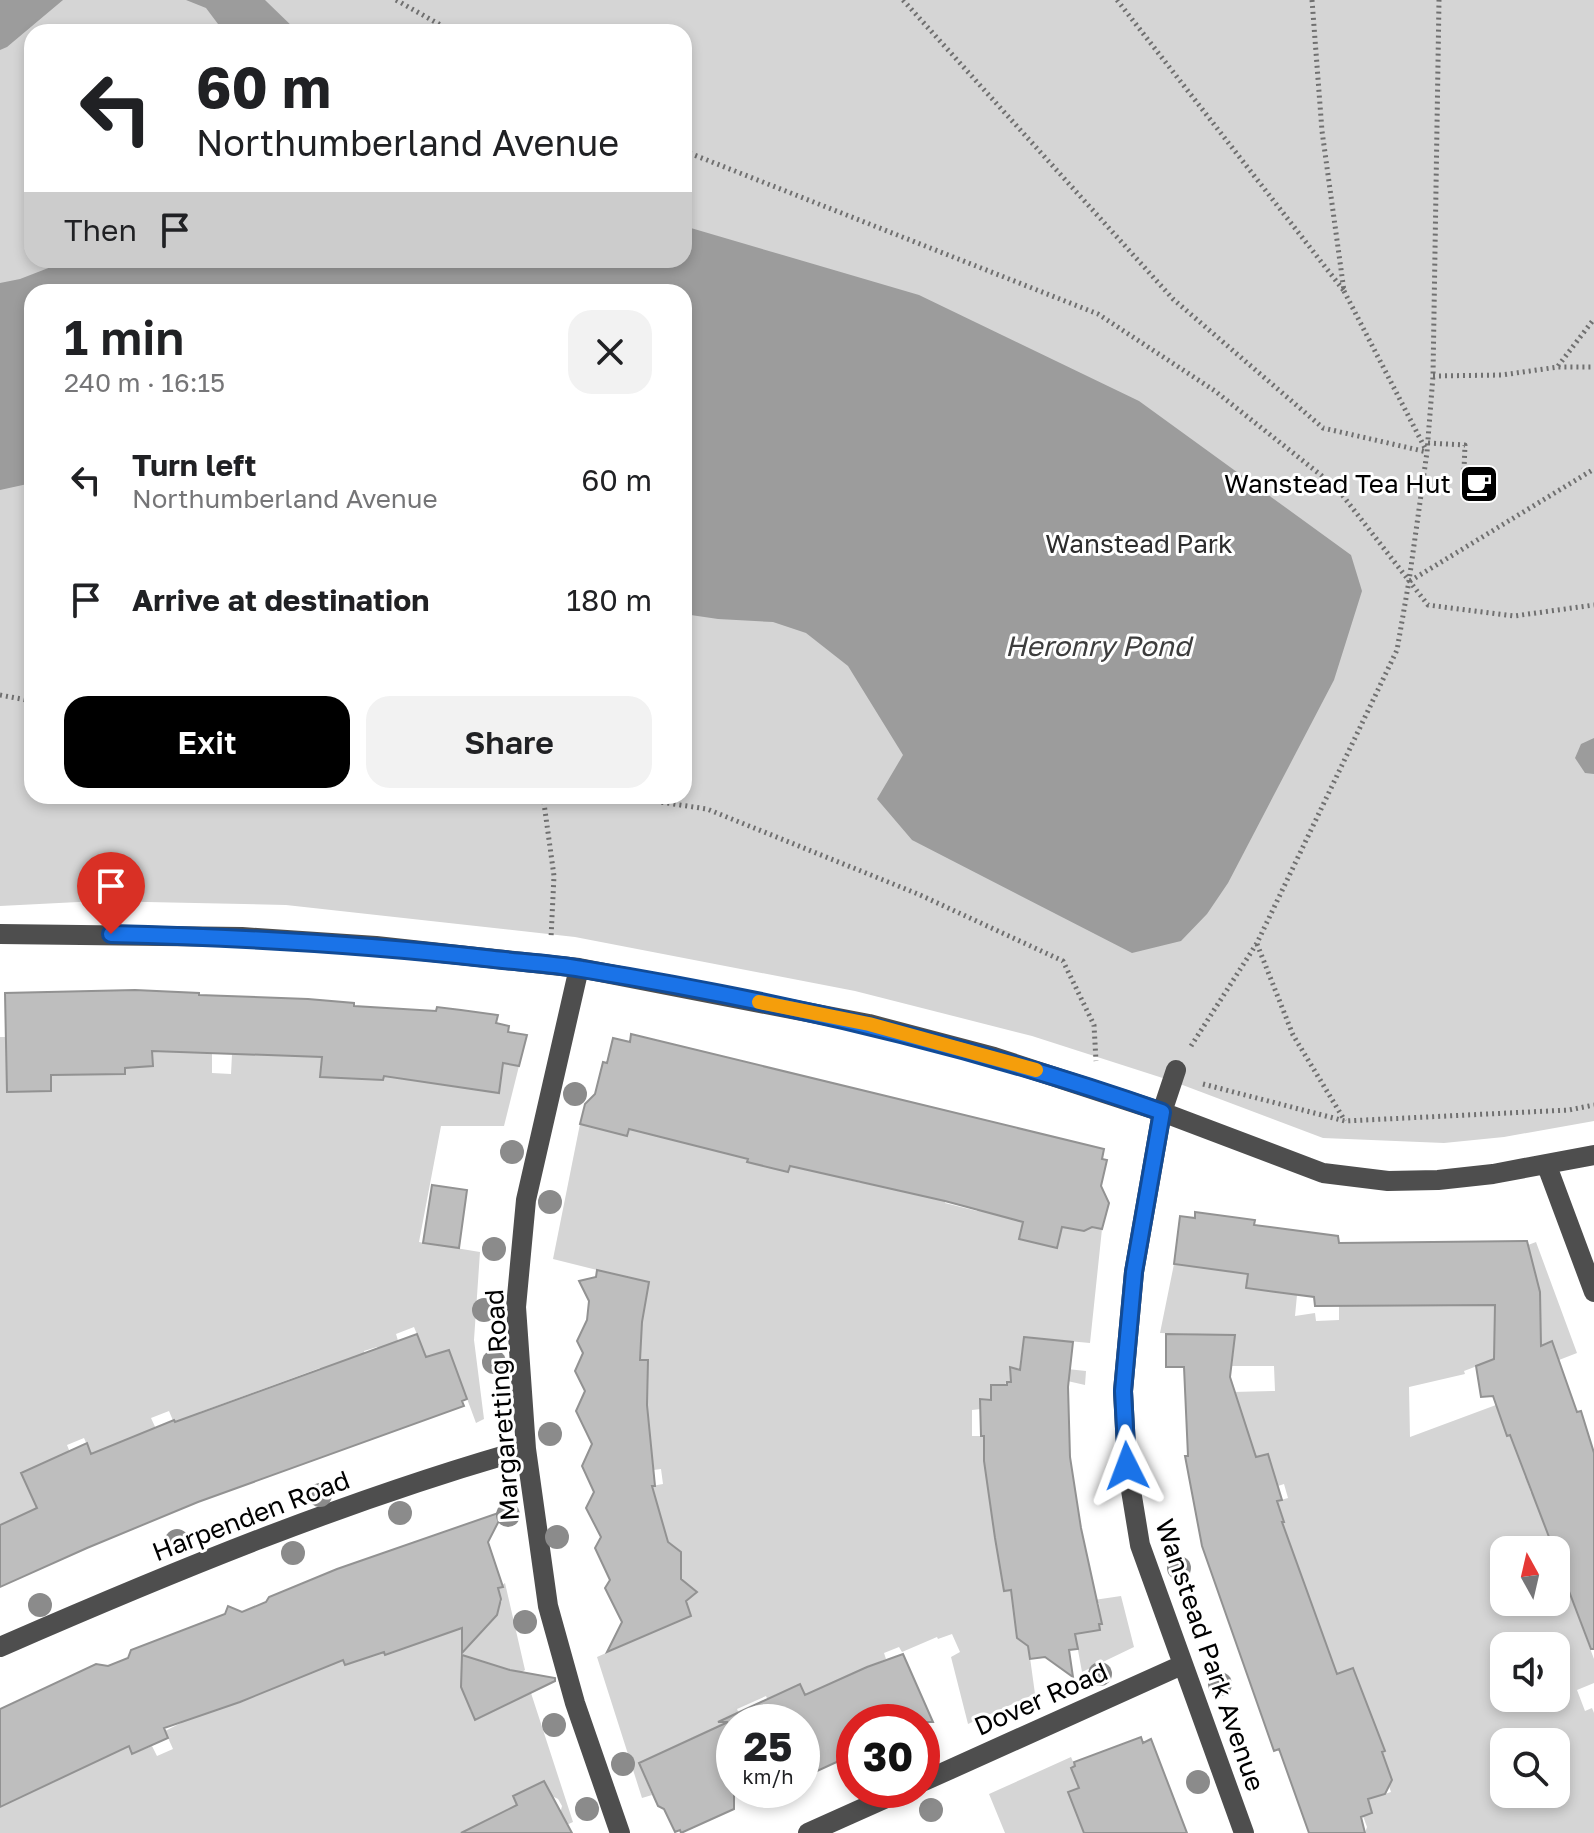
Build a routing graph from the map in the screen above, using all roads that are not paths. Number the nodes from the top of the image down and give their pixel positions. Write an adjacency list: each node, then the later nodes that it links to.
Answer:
1 (0, 934): 2 (street)
2 (579, 968): 4 (street); 8 (street, Margaretting Road)
3 (1176, 1070): 4 (street, Wanstead Park Avenue)
4 (1162, 1112): 6 (street); 10 (street, Wanstead Park Avenue)
5 (1594, 1155): 6 (street)
6 (1547, 1166): 7 (street)
7 (1594, 1292)
8 (526, 1449): 9 (street, Harpenden Road); 13 (street, Margaretting Road)
9 (0, 1647)
10 (1182, 1665): 11 (street, Dover Road); 15 (street, Wanstead Park Avenue)
11 (940, 1774)
12 (864, 1808): 14 (street)
13 (620, 1833)
14 (808, 1833)
15 (1244, 1833)

